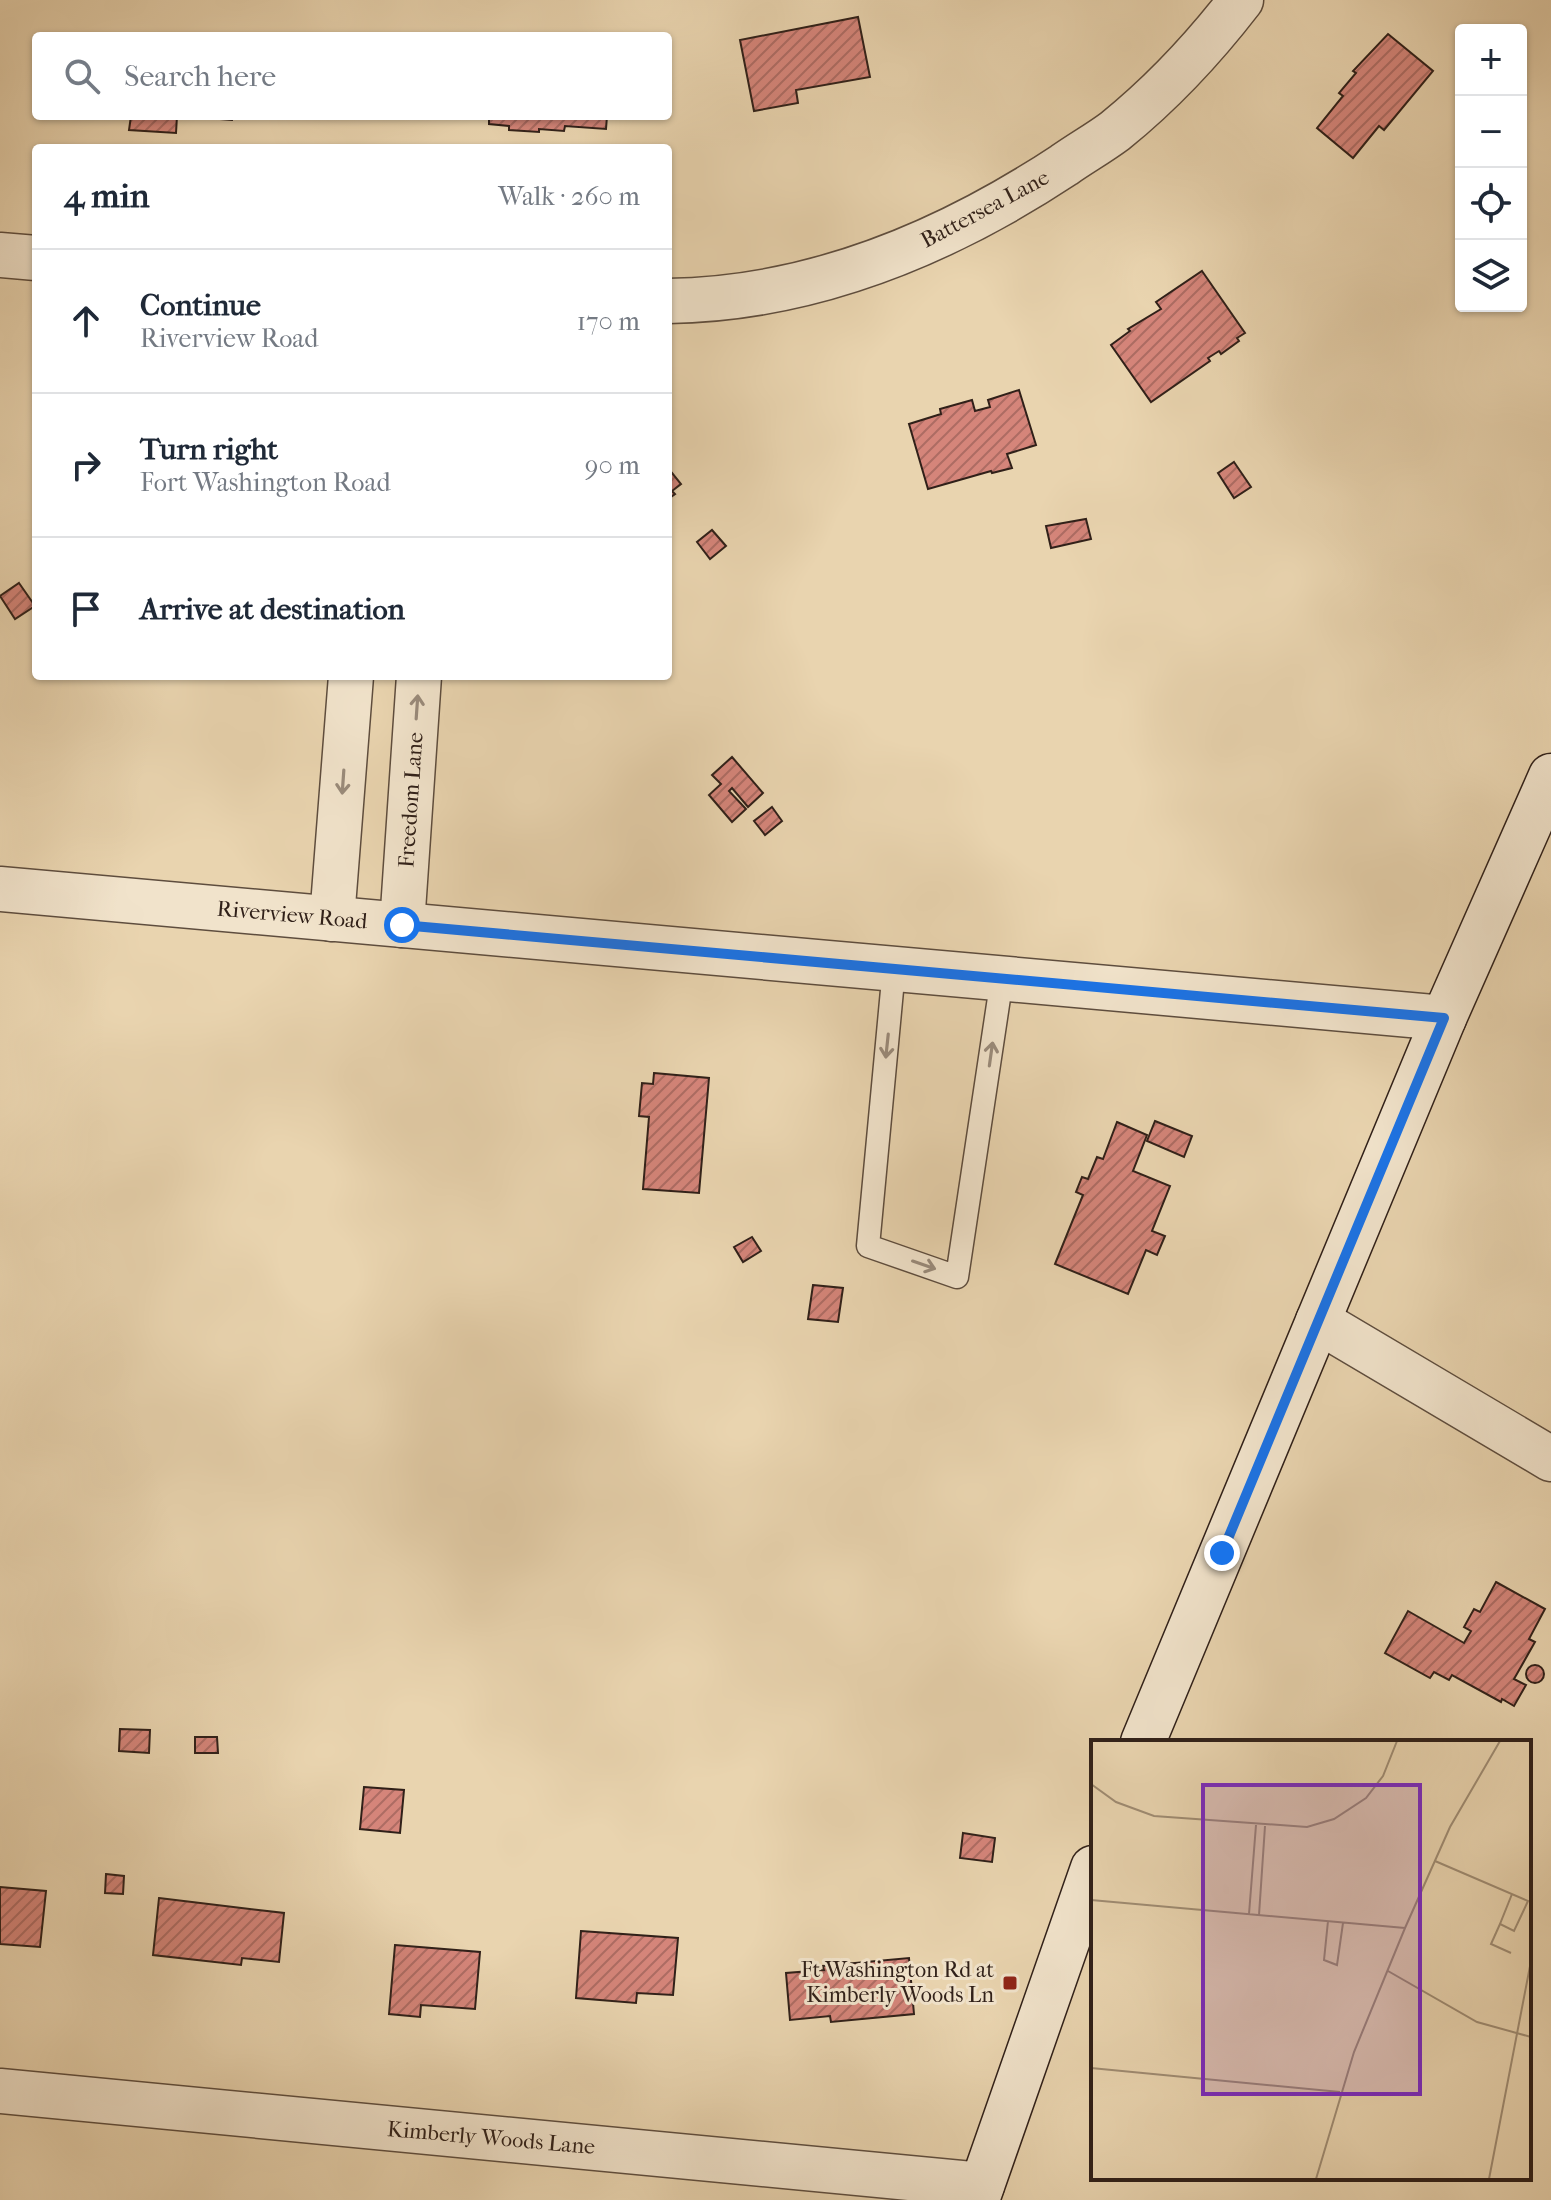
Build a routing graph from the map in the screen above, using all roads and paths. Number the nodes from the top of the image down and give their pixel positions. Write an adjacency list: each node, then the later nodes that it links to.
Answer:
1 (1241, 0): 4 (street, Battersea Lane)
2 (0, 255): 3 (street)
3 (32, 258)
4 (672, 301)
5 (351, 680): 9 (street, one-way to 9)
6 (419, 680): 10 (street, Freedom Lane, one-way to 6)
7 (1551, 776): 13 (street)
8 (0, 889): 9 (street, Riverview Road)
9 (332, 919): 10 (street, Riverview Road)
10 (402, 925): 11 (street, Riverview Road)
11 (894, 969): 12 (street, Riverview Road); 12 (lane, one-way to 12)
12 (1002, 978): 13 (street, Riverview Road)
13 (1444, 1018): 14 (street)
14 (1318, 1321): 15 (street); 16 (street)
15 (1551, 1459)
16 (1144, 1740)
17 (1091, 1874): 19 (street)
18 (0, 2091): 19 (street, Kimberly Woods Lane)
19 (979, 2192)

